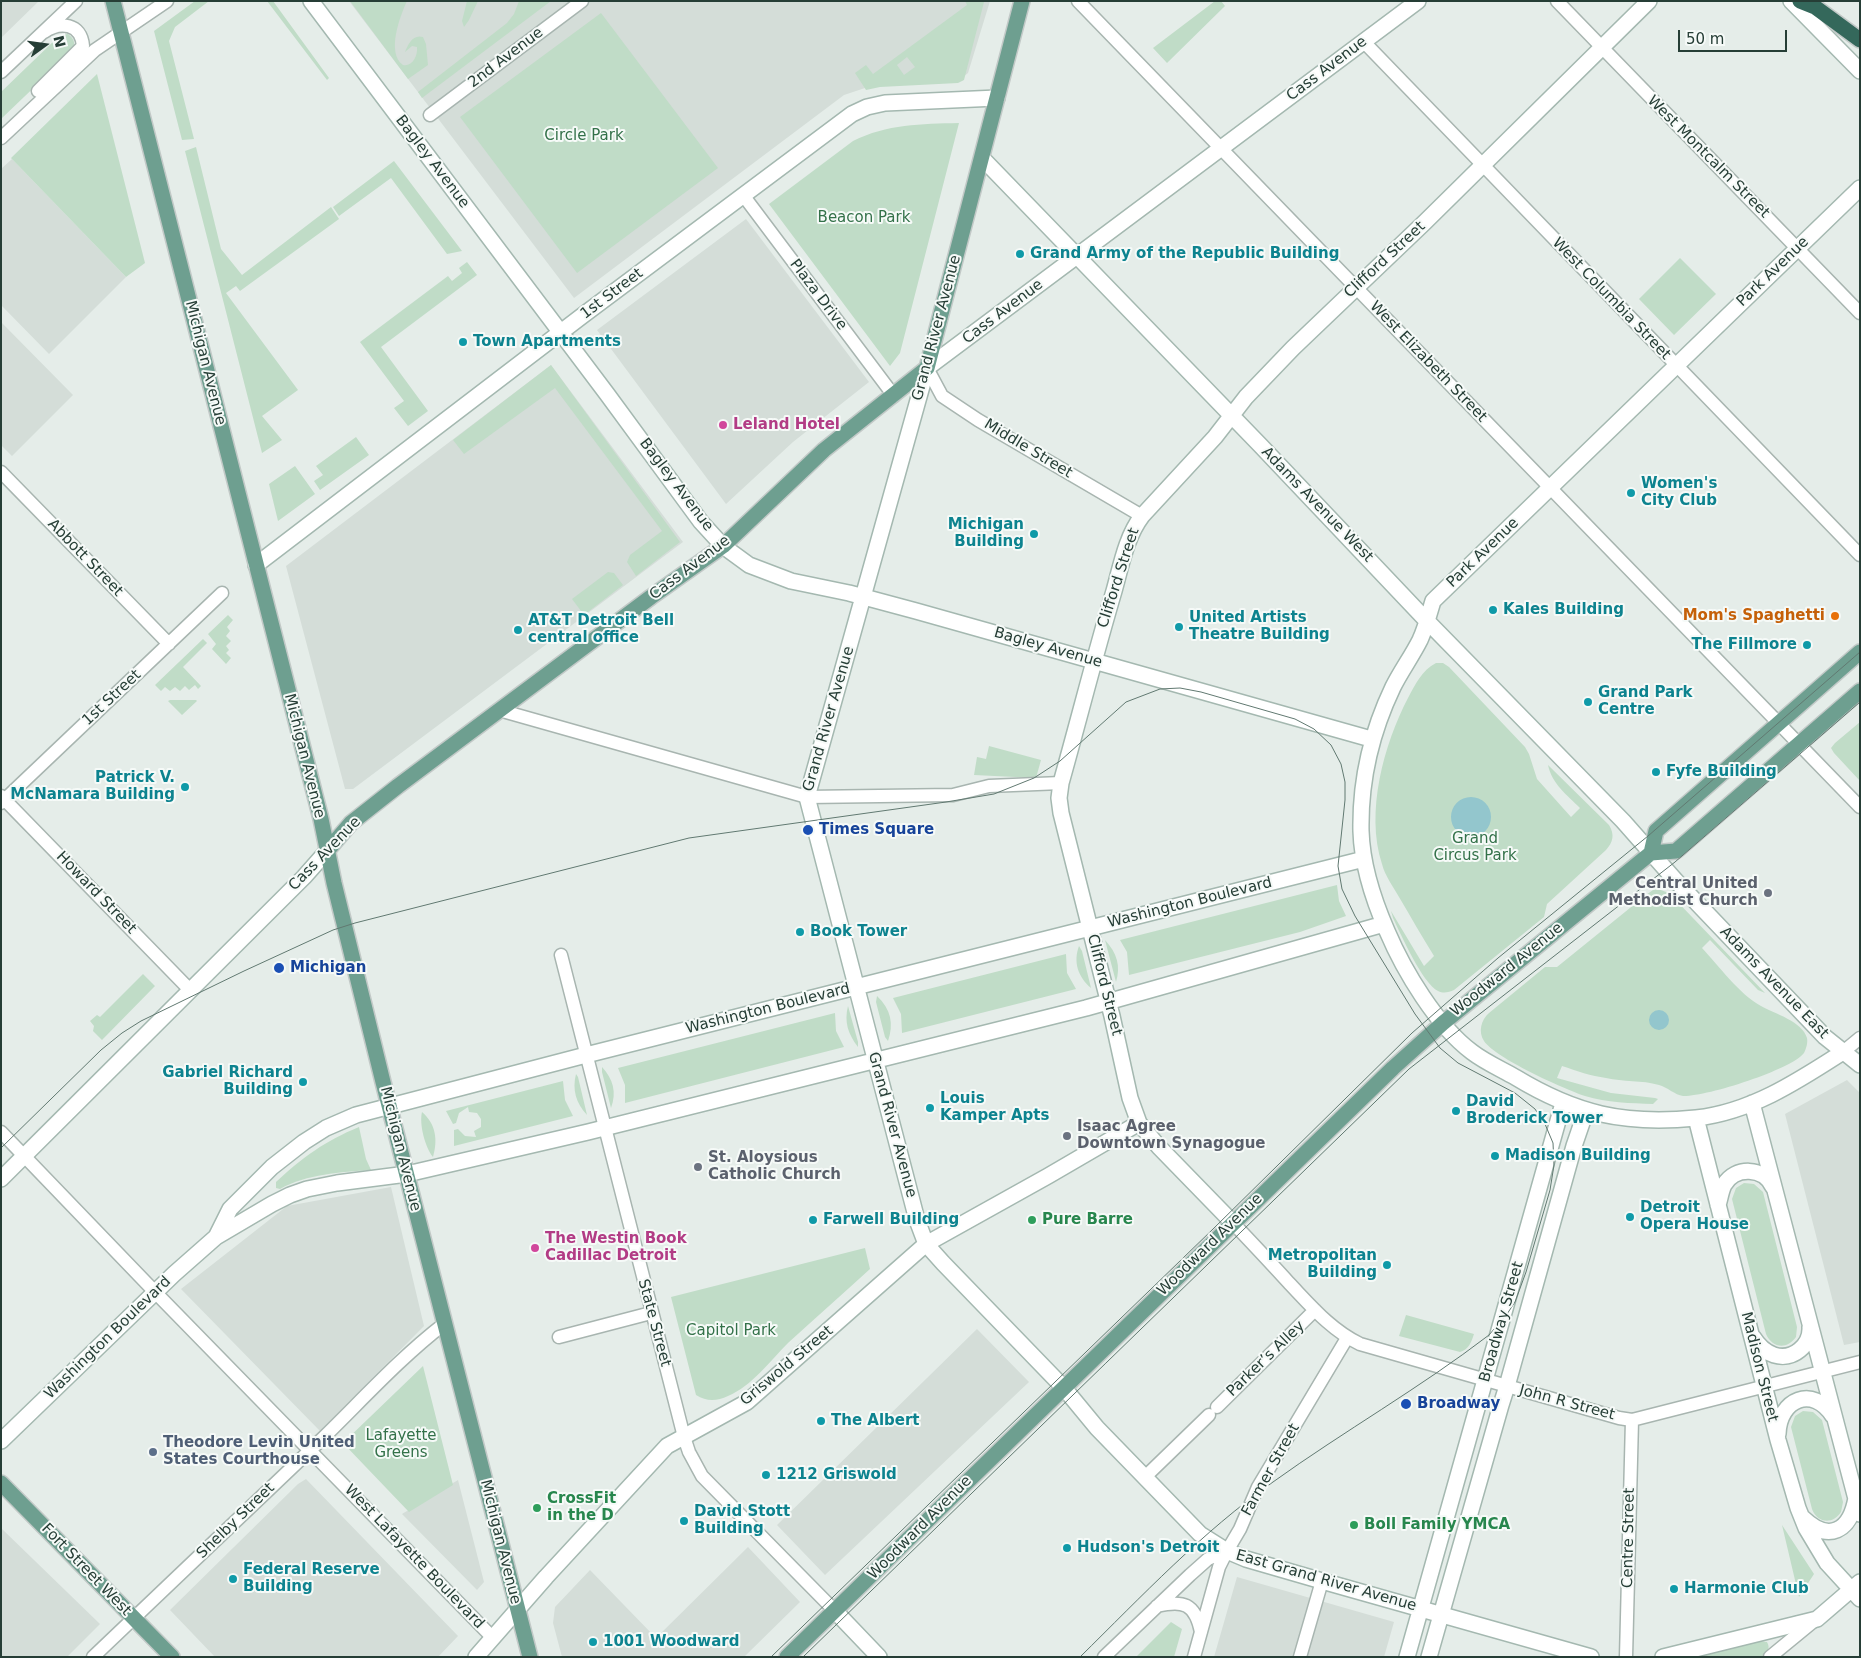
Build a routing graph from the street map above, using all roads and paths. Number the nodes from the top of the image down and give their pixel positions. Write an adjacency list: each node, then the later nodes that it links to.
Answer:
1 (76, 1): 13 (street)
2 (113, 1): 14 (main road, Michigan Avenue)
3 (167, 1): 14 (street)
4 (311, 1): 33 (street, Bagley Avenue)
5 (582, 1): 22 (street, 2nd Avenue)
6 (1022, 1): 20 (main road, Grand River Avenue)
7 (1078, 1): 24 (street, West Elizabeth Street)
8 (1418, 1): 16 (street, Cass Avenue)
9 (1557, 1): 17 (street, West Montcalm Street)
10 (1649, 1): 17 (street, Clifford Street)
11 (1792, 1): 18 (street)
12 (1800, 1): 15 (highway)
13 (44, 32): 19 (street); 21 (street)
14 (121, 33): 21 (street); 43 (main road, Michigan Avenue)
15 (1860, 40)
16 (1364, 42): 24 (street, Cass Avenue); 26 (street, West Columbia Street)
17 (1601, 48): 26 (street, Clifford Street); 29 (street, West Montcalm Street)
18 (1860, 70)
19 (1, 72)
20 (997, 98): 25 (main road, Grand River Avenue); 28 (street, 1st Street)
21 (31, 110): 23 (street)
22 (430, 115)
23 (1, 138)
24 (1221, 148): 30 (street, Cass Avenue); 31 (street, West Elizabeth Street)
25 (982, 158): 30 (street, Adams Avenue West); 35 (main road, Grand River Avenue)
26 (1483, 166): 31 (street, Clifford Street); 34 (street, West Columbia Street)
27 (1860, 188): 29 (street, Park Avenue)
28 (743, 195): 33 (street, 1st Street); 36 (street, Plaza Drive)
29 (1798, 248): 32 (street, West Montcalm Street); 34 (street, Park Avenue)
30 (1076, 256): 35 (street, Cass Avenue); 37 (street, Adams Avenue West)
31 (1356, 287): 37 (street, Clifford Street); 39 (street, West Elizabeth Street)
32 (1860, 313)
33 (561, 333): 41 (street, Bagley Avenue); 43 (street, 1st Street)
34 (1676, 366): 39 (street, Park Avenue); 42 (street, West Columbia Street)
35 (927, 368): 36 (main road, Cass Avenue); 40 (street, Middle Street); 45 (street, Grand River Avenue)
36 (894, 396): 41 (main road, Cass Avenue)
37 (1231, 415): 40 (street, Clifford Street); 46 (street, Adams Avenue West)
38 (2, 473): 47 (street, Abbott Street)
39 (1551, 489): 46 (street, Park Avenue); 52 (street, West Elizabeth Street)
40 (1142, 516): 49 (street, Clifford Street)
41 (723, 546): 45 (street, Bagley Avenue); 51 (main road, Cass Avenue)
42 (1860, 555)
43 (256, 565): 59 (main road, Michigan Avenue)
44 (222, 592): 47 (street, 1st Street)
45 (864, 597): 49 (street, Bagley Avenue); 56 (street, Grand River Avenue)
46 (1427, 621): 53 (street, Park Avenue); 60 (street, Adams Avenue West)
47 (169, 644): 57 (street, 1st Street)
48 (1860, 652): 52 (main road)
49 (1095, 661): 53 (street, Bagley Avenue); 55 (street, Clifford Street)
50 (1860, 691): 54 (main road)
51 (499, 710): 56 (street); 59 (main road, Cass Avenue)
52 (1779, 722): 54 (street, West Elizabeth Street); 60 (main road)
53 (1371, 739): 61 (street, Park Avenue)
54 (1799, 744): 58 (street, West Elizabeth Street); 60 (main road)
55 (1061, 783): 56 (street); 63 (street, Clifford Street)
56 (807, 797): 65 (street, Grand River Avenue)
57 (2, 800): 66 (street, Howard Street)
58 (1860, 807)
59 (327, 851): 66 (street, Cass Avenue); 76 (main road, Michigan Avenue)
60 (1651, 853): 68 (main road, Woodward Avenue); 70 (street, Adams Avenue East)
61 (1364, 859): 62 (street, Park Avenue); 63 (street, Washington Boulevard)
62 (1384, 924): 67 (street, Washington Boulevard); 68 (street, Park Avenue)
63 (1090, 929): 65 (street, Washington Boulevard); 67 (street, Clifford Street)
64 (561, 954): 71 (street, State Street)
65 (857, 986): 71 (street, Washington Boulevard); 72 (street, Grand River Avenue)
66 (190, 990): 82 (street, Cass Avenue)
67 (1109, 1002): 72 (street, Washington Boulevard); 79 (street, Clifford Street)
68 (1443, 1023): 74 (street, Park Avenue); 87 (main road, Woodward Avenue)
69 (1860, 1038): 70 (street)
70 (1843, 1052): 73 (street, Adams Avenue East); 75 (street, Park Avenue)
71 (586, 1055): 76 (street, Washington Boulevard); 80 (street, State Street)
72 (875, 1061): 80 (street, Washington Boulevard); 89 (street, Grand River Avenue)
73 (1860, 1065)
74 (1563, 1103): 77 (street, Park Avenue); 100 (street, Broadway Street)
75 (1752, 1103): 78 (street, Park Avenue); 85 (street)
76 (389, 1106): 83 (main road, Michigan Avenue); 88 (street, Washington Boulevard)
77 (1586, 1111): 78 (street, Park Avenue); 101 (street, Broadway Street)
78 (1696, 1118): 86 (street, Madison Street)
79 (1139, 1122): 87 (street, Clifford Street); 89 (street, Griswold Street)
80 (604, 1128): 83 (street, Washington Boulevard); 92 (street, State Street)
81 (1, 1132): 82 (street, West Lafayette Boulevard)
82 (24, 1156): 84 (street, Cass Avenue); 90 (street, West Lafayette Boulevard)
83 (407, 1174): 88 (street, Washington Boulevard); 93 (main road, Michigan Avenue)
84 (1, 1179)
85 (1776, 1193): 86 (street); 94 (street)
86 (1718, 1207): 95 (street, Madison Street)
87 (1233, 1223): 91 (street, John R Street); 103 (main road, Woodward Avenue)
88 (216, 1236): 90 (street, Washington Boulevard)
89 (926, 1244): 103 (street, Grand River Avenue); 106 (street, Griswold Street)
90 (155, 1292): 108 (street, Washington Boulevard); 109 (street, West Lafayette Boulevard)
91 (1315, 1310): 97 (street, John R Street); 110 (street, Parker’s Alley)
92 (651, 1313): 96 (street); 106 (street, State Street)
93 (444, 1324): 109 (street, Shelby Street); 119 (main road, Michigan Avenue)
94 (1810, 1324): 95 (street); 99 (street)
95 (1751, 1334): 102 (street, Madison Street)
96 (558, 1337)
97 (1347, 1338): 100 (street, John R Street); 115 (street, Farmer Street)
98 (1860, 1362): 99 (street, John R Street)
99 (1822, 1371): 102 (street, John R Street); 105 (street)
100 (1485, 1380): 101 (street, John R Street); 120 (street, Broadway Street)
101 (1507, 1386): 104 (street, John R Street); 122 (street, Broadway Street)
102 (1764, 1386): 104 (street, John R Street); 107 (street, Madison Street)
103 (1064, 1388): 110 (street, East Grand River Avenue); 121 (main road, Woodward Avenue)
104 (1632, 1420): 139 (street, Centre Street)
105 (1836, 1424): 107 (street); 112 (street)
106 (684, 1436): 119 (street, Griswold Street); 121 (street, State Street)
107 (1778, 1440): 113 (street, Madison Street)
108 (1, 1441)
109 (310, 1450): 123 (street, Shelby Street); 126 (street, West Lafayette Boulevard)
110 (1145, 1477): 115 (street, East Grand River Avenue)
111 (1, 1483): 123 (main road, Fort Street West)
112 (1856, 1498): 113 (street); 114 (street)
113 (1798, 1508): 117 (street, Madison Street)
114 (1860, 1514)
115 (1227, 1551): 116 (street, East Grand River Avenue); 118 (street); 125 (street, Farmer Street)
116 (1322, 1581): 120 (street, East Grand River Avenue); 135 (street)
117 (1857, 1591): 124 (street)
118 (1157, 1606): 125 (street); 133 (street)
119 (516, 1609): 126 (street, Griswold Street); 130 (main road, Michigan Avenue)
120 (1421, 1609): 122 (street, East Grand River Avenue); 136 (street, Broadway Street)
121 (835, 1611): 131 (main road, Woodward Avenue); 132 (street)
122 (1441, 1614): 137 (street, Broadway Street); 138 (street, East Grand River Avenue)
123 (133, 1619): 127 (street, Shelby Street); 128 (main road, Fort Street West)
124 (1817, 1619): 140 (street); 141 (street)
125 (1201, 1632): 134 (street, Farmer Street)
126 (493, 1638): 129 (street, Griswold Street)
127 (93, 1657)
128 (172, 1657)
129 (476, 1657)
130 (530, 1657)
131 (787, 1657)
132 (880, 1657)
133 (1104, 1657)
134 (1194, 1657)
135 (1300, 1657)
136 (1407, 1657)
137 (1428, 1657)
138 (1591, 1657)
139 (1626, 1657)
140 (1663, 1657)
141 (1770, 1657)

